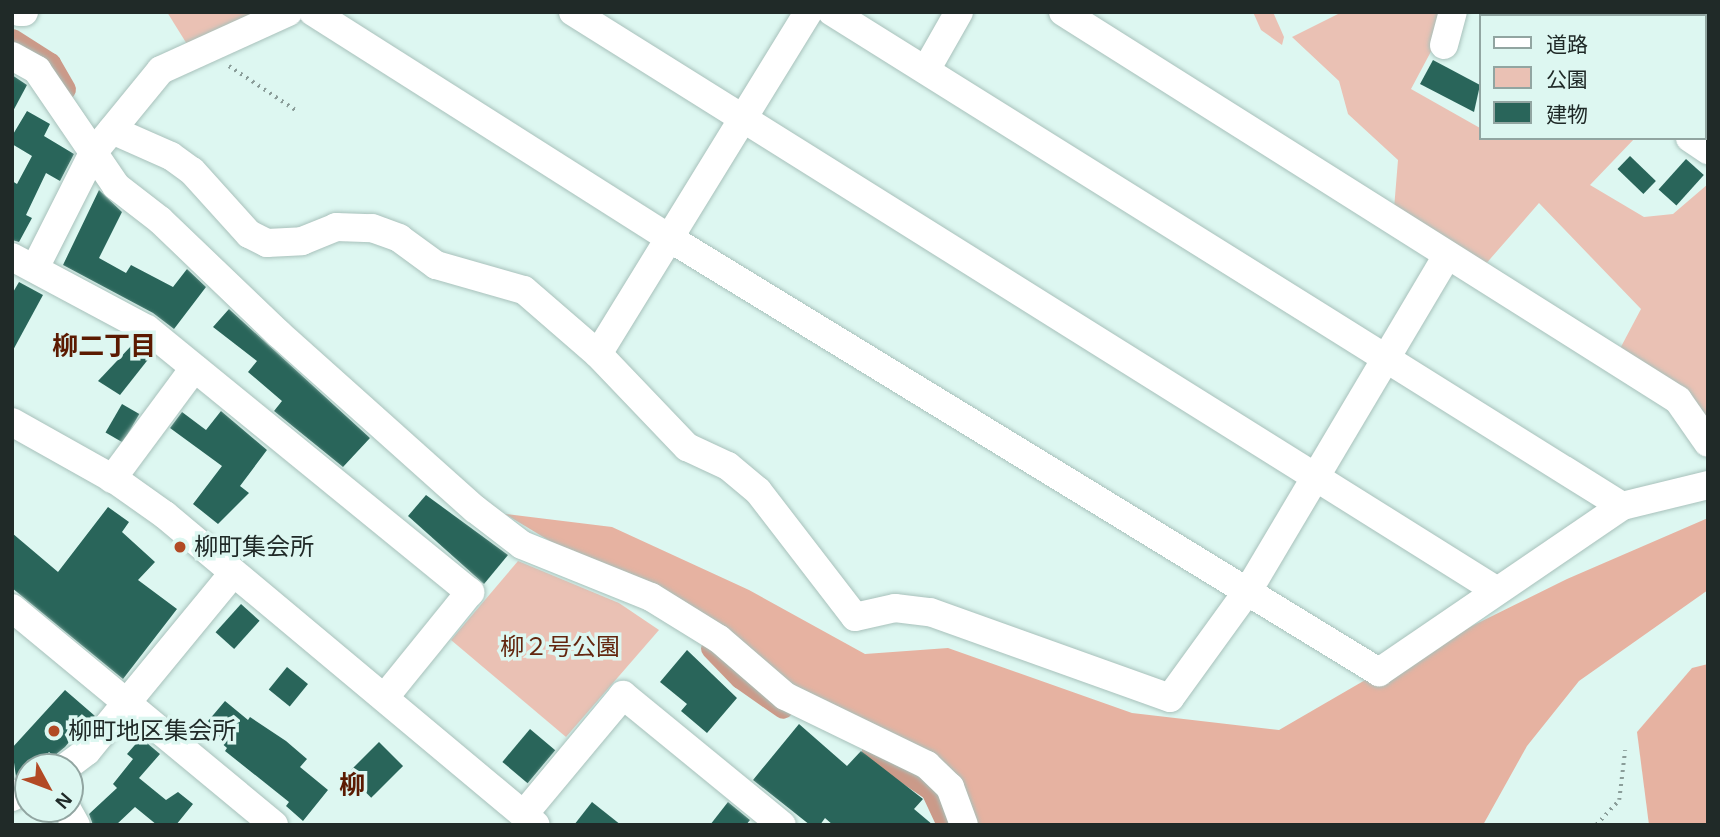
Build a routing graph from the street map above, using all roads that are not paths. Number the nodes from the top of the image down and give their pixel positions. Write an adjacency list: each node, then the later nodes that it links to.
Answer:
1 (288, 12): 13 (street)
2 (313, 12): 17 (street)
3 (573, 12): 12 (street)
4 (808, 12): 12 (street)
5 (832, 12): 11 (street)
6 (959, 12): 11 (street)
7 (1063, 12): 18 (street)
8 (1453, 12): 9 (street)
9 (1444, 45)
10 (12, 56): 16 (street)
11 (926, 70): 21 (street)
12 (741, 119): 17 (street); 25 (street)
13 (112, 130): 16 (street); 20 (street)
14 (1693, 140): 15 (street)
15 (1708, 150)
16 (93, 153): 19 (street); 39 (street)
17 (666, 236): 20 (street); 30 (street)
18 (1447, 254): 21 (street); 24 (street)
19 (24, 262): 22 (street)
20 (598, 354): 30 (street)
21 (1387, 359): 25 (street); 28 (street)
22 (194, 368): 26 (street); 33 (street)
23 (12, 422): 26 (street)
24 (1708, 443)
25 (1317, 476): 30 (street); 31 (street)
26 (112, 478): 29 (street)
27 (1708, 485): 28 (street)
28 (1622, 506): 31 (street)
29 (233, 573): 33 (street); 34 (street)
30 (1249, 589): 31 (street)
31 (1496, 590)
32 (12, 608): 34 (street)
33 (384, 697): 36 (street)
34 (127, 705): 35 (street); 37 (street)
35 (84, 753)
36 (530, 820): 38 (street)
37 (274, 825)
38 (782, 825)
39 (964, 825)

